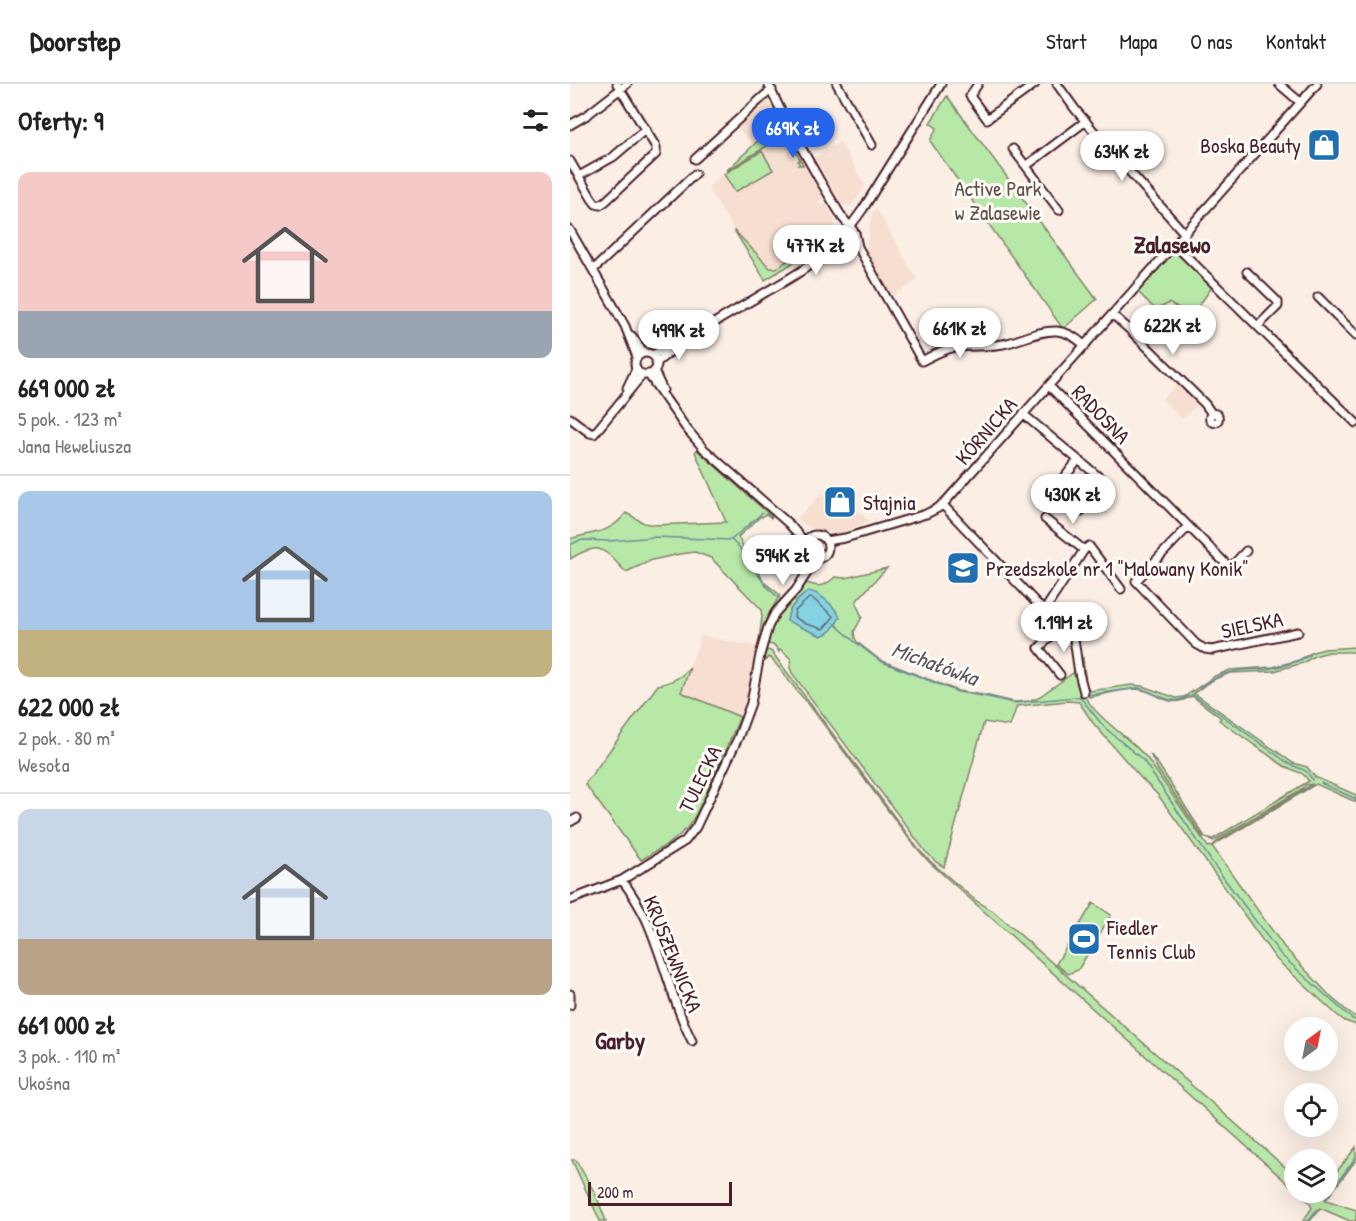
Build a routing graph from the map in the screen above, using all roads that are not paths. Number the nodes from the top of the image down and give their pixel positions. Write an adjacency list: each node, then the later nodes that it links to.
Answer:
1 (627, 84): 9 (street)
2 (837, 84): 15 (street)
3 (941, 84): 23 (street)
4 (978, 84): 5 (street)
5 (1035, 84)
6 (1057, 84): 12 (street)
7 (1279, 84): 11 (street)
8 (1316, 85): 11 (street, KÓRNICKA)
9 (619, 86): 13 (street); 14 (street)
10 (770, 87): 17 (street); 23 (street)
11 (1300, 102): 25 (street, KÓRNICKA)
12 (1086, 121): 19 (street); 25 (street)
13 (570, 124)
14 (646, 129): 21 (street); 21 (street)
15 (872, 145)
16 (1013, 149): 19 (street)
17 (695, 159)
18 (570, 160): 21 (street)
19 (1026, 165): 22 (street)
20 (695, 174): 27 (street)
21 (579, 176)
22 (1059, 210)
23 (849, 227): 34 (street); 35 (street)
24 (570, 230): 27 (street)
25 (1185, 234): 26 (street, KÓRNICKA)
26 (1175, 245): 30 (street, KÓRNICKA); 32 (street)
27 (593, 270): 31 (street)
28 (1247, 272): 32 (street)
29 (1318, 297): 33 (street)
30 (1113, 315): 35 (street, KÓRNICKA); 44 (street)
31 (625, 326): 36 (street); 37 (street)
32 (1258, 326): 46 (street)
33 (1356, 335)
34 (687, 339): 36 (street); 38 (street)
35 (1085, 346): 41 (street, KÓRNICKA)
36 (648, 354): 37 (street); 38 (street)
37 (637, 357): 39 (street)
38 (657, 363): 40 (street)
39 (636, 369): 40 (street); 42 (street)
40 (648, 373): 42 (street); 53 (street)
41 (1049, 386): 43 (street, KÓRNICKA); 52 (street, RADOSNA)
42 (623, 396): 45 (street)
43 (1023, 414): 47 (street); 49 (street, KÓRNICKA)
44 (1212, 414)
45 (570, 418)
46 (1356, 423)
47 (1078, 460): 48 (street); 50 (street)
48 (1054, 491)
49 (942, 504): 54 (street, KÓRNICKA); 59 (street)
50 (1081, 511)
51 (1045, 519): 55 (street)
52 (1188, 527): 56 (street, RADOSNA); 61 (street, SIELSKA)
53 (808, 539): 54 (street); 57 (street)
54 (827, 544): 57 (street)
55 (1084, 550): 58 (street); 59 (street)
56 (1246, 551)
57 (812, 558): 64 (street, TULECKA)
58 (1120, 589)
59 (1044, 611): 60 (street)
60 (1061, 626): 62 (street); 63 (street)
61 (1298, 632)
62 (1060, 675)
63 (1084, 692)
64 (622, 880): 65 (street, TULECKA); 68 (street, KRUSZEWNICKA)
65 (570, 900)
66 (570, 994): 67 (street)
67 (570, 1005)
68 (692, 1041)

